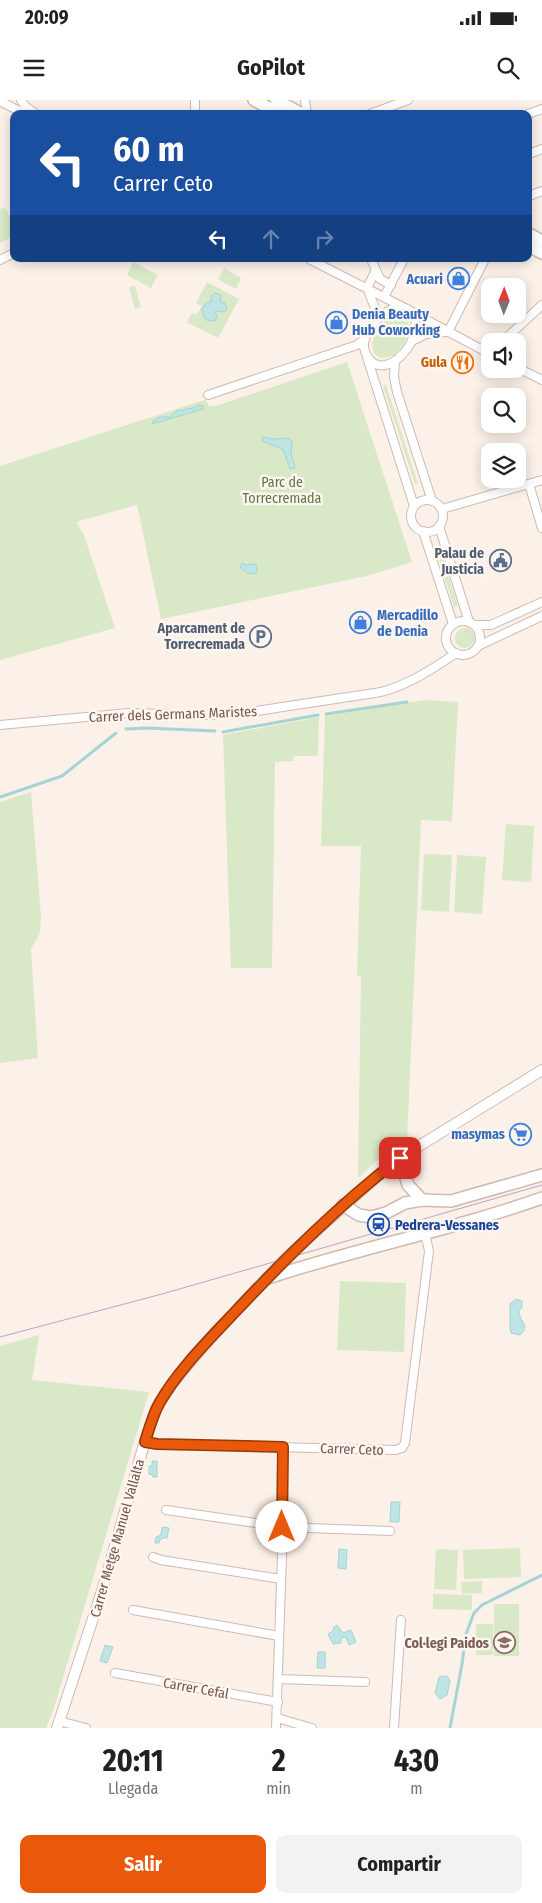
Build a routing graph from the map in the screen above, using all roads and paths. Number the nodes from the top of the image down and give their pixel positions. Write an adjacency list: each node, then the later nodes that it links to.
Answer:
1 (21, 100): 7 (street)
2 (254, 100): 8 (main road)
3 (276, 100): 9 (main road)
4 (408, 100): 10 (street)
5 (0, 101): 6 (street)
6 (17, 110)
7 (30, 110)
8 (273, 110)
9 (295, 110)
10 (381, 110)
11 (315, 262): 17 (street)
12 (373, 262): 15 (street)
13 (402, 262): 16 (street)
14 (483, 262): 23 (street)
15 (376, 270): 16 (street); 17 (street)
16 (391, 285): 18 (street)
17 (367, 288): 18 (street); 22 (street)
18 (384, 297): 20 (street)
19 (542, 305): 24 (street)
20 (401, 306): 21 (street); 22 (street)
21 (410, 311): 23 (street); 26 (street)
22 (377, 319): 25 (street)
23 (448, 332): 26 (street); 27 (street)
24 (512, 333)
25 (365, 339): 28 (street); 32 (street)
26 (412, 341): 29 (street)
27 (481, 349)
28 (366, 355): 29 (street); 36 (street)
29 (395, 361): 35 (street)
30 (526, 372): 31 (street)
31 (542, 380)
32 (208, 395)
33 (542, 480): 34 (street)
34 (529, 484): 37 (street); 39 (street)
35 (432, 501): 36 (street); 37 (street)
36 (414, 506): 40 (street)
37 (442, 509): 38 (street)
38 (439, 526): 40 (street); 43 (street)
39 (542, 528)
40 (423, 531): 44 (street)
41 (542, 602): 43 (street)
42 (542, 616): 45 (street)
43 (472, 623): 44 (street); 45 (street)
44 (454, 624): 46 (street)
45 (478, 646): 46 (street)
46 (456, 653): 47 (street, Carrer dels Germans Maristes)
47 (0, 725)
48 (541, 1068): 49 (street, Carrer Metge Manuel Vallalta)
49 (400, 1158): 51 (main road); 54 (street, Carrer Metge Manuel Vallalta)
50 (542, 1175): 53 (main road)
51 (406, 1178): 53 (main road); 55 (main road)
52 (542, 1198): 56 (main road)
53 (422, 1200): 55 (main road)
54 (344, 1205): 55 (main road); 57 (street, Carrer Metge Manuel Vallalta)
55 (392, 1209)
56 (425, 1233): 57 (main road); 59 (street, Carrer Ceto)
57 (268, 1278): 58 (street, Carrer Metge Manuel Vallalta)
58 (145, 1442): 59 (street, Carrer Ceto); 73 (street, Carrer Metge Manuel Vallalta)
59 (283, 1447): 61 (street)
60 (166, 1510): 61 (street)
61 (282, 1527): 62 (street); 64 (street)
62 (390, 1531)
63 (153, 1557): 64 (street)
64 (280, 1579): 67 (street)
65 (133, 1610): 67 (street)
66 (401, 1620): 77 (street)
67 (279, 1636): 69 (street)
68 (115, 1673): 71 (street, Carrer Cefal)
69 (278, 1679): 70 (street); 71 (street)
70 (365, 1682)
71 (278, 1702): 72 (street)
72 (277, 1718): 75 (street); 76 (street)
73 (58, 1725): 74 (street)
74 (86, 1728)
75 (276, 1728)
76 (312, 1728)
77 (394, 1728)

